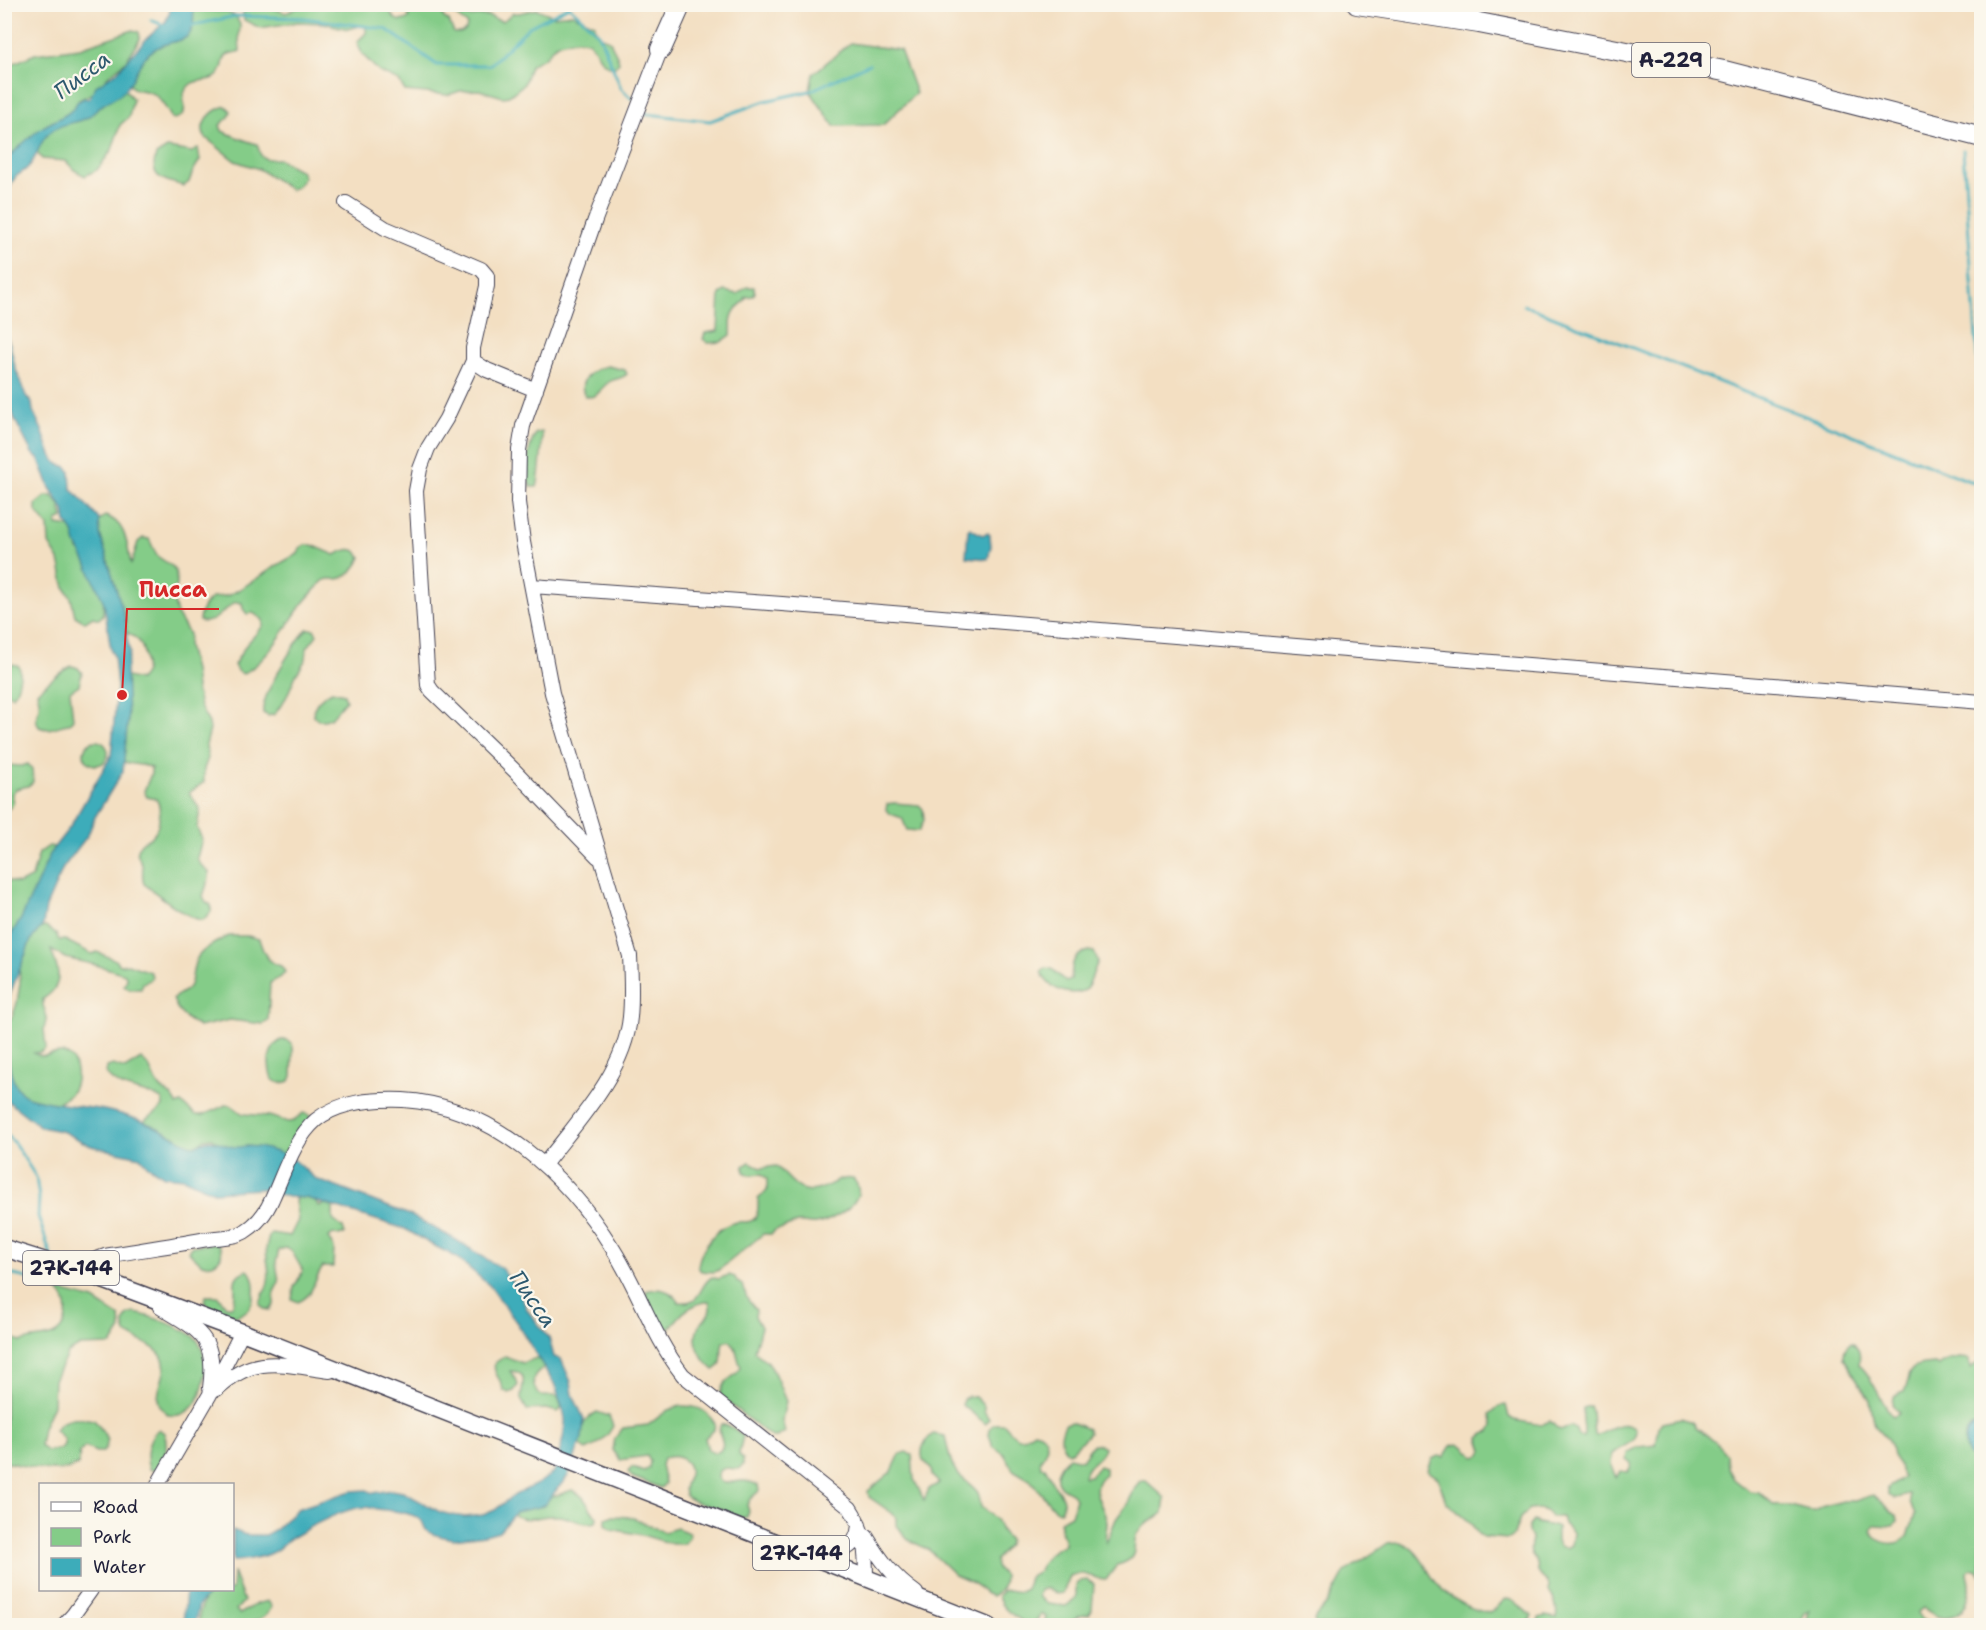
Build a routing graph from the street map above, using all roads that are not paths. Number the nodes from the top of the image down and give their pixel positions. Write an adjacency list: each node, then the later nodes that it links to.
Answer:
1 (669, 4): 4 (street)
2 (679, 4): 4 (highway)
3 (1357, 4): 5 (highway, А-229)
4 (660, 49): 8 (street)
5 (1982, 136)
6 (346, 203): 7 (street)
7 (473, 362): 8 (street); 11 (street)
8 (536, 390): 9 (street)
9 (532, 586): 10 (street); 11 (street)
10 (1982, 702)
11 (601, 860): 12 (street)
12 (544, 1165): 14 (street); 20 (street)
13 (4, 1248): 14 (main road, 27К-144)
14 (87, 1274): 15 (main road, 27К-144)
15 (136, 1292): 16 (main road, 27К-144); 18 (street)
16 (242, 1332): 17 (main road, 27К-144); 18 (street)
17 (344, 1373): 18 (street); 21 (main road, 27К-144)
18 (209, 1396): 19 (street)
19 (159, 1483)
20 (859, 1525): 21 (street); 22 (street); 24 (street)
21 (800, 1553): 22 (main road, 27К-144)
22 (867, 1579): 24 (main road, 27К-144)
23 (91, 1591): 25 (street)
24 (932, 1604): 26 (main road, 27К-144)
25 (63, 1626)
26 (988, 1626)

